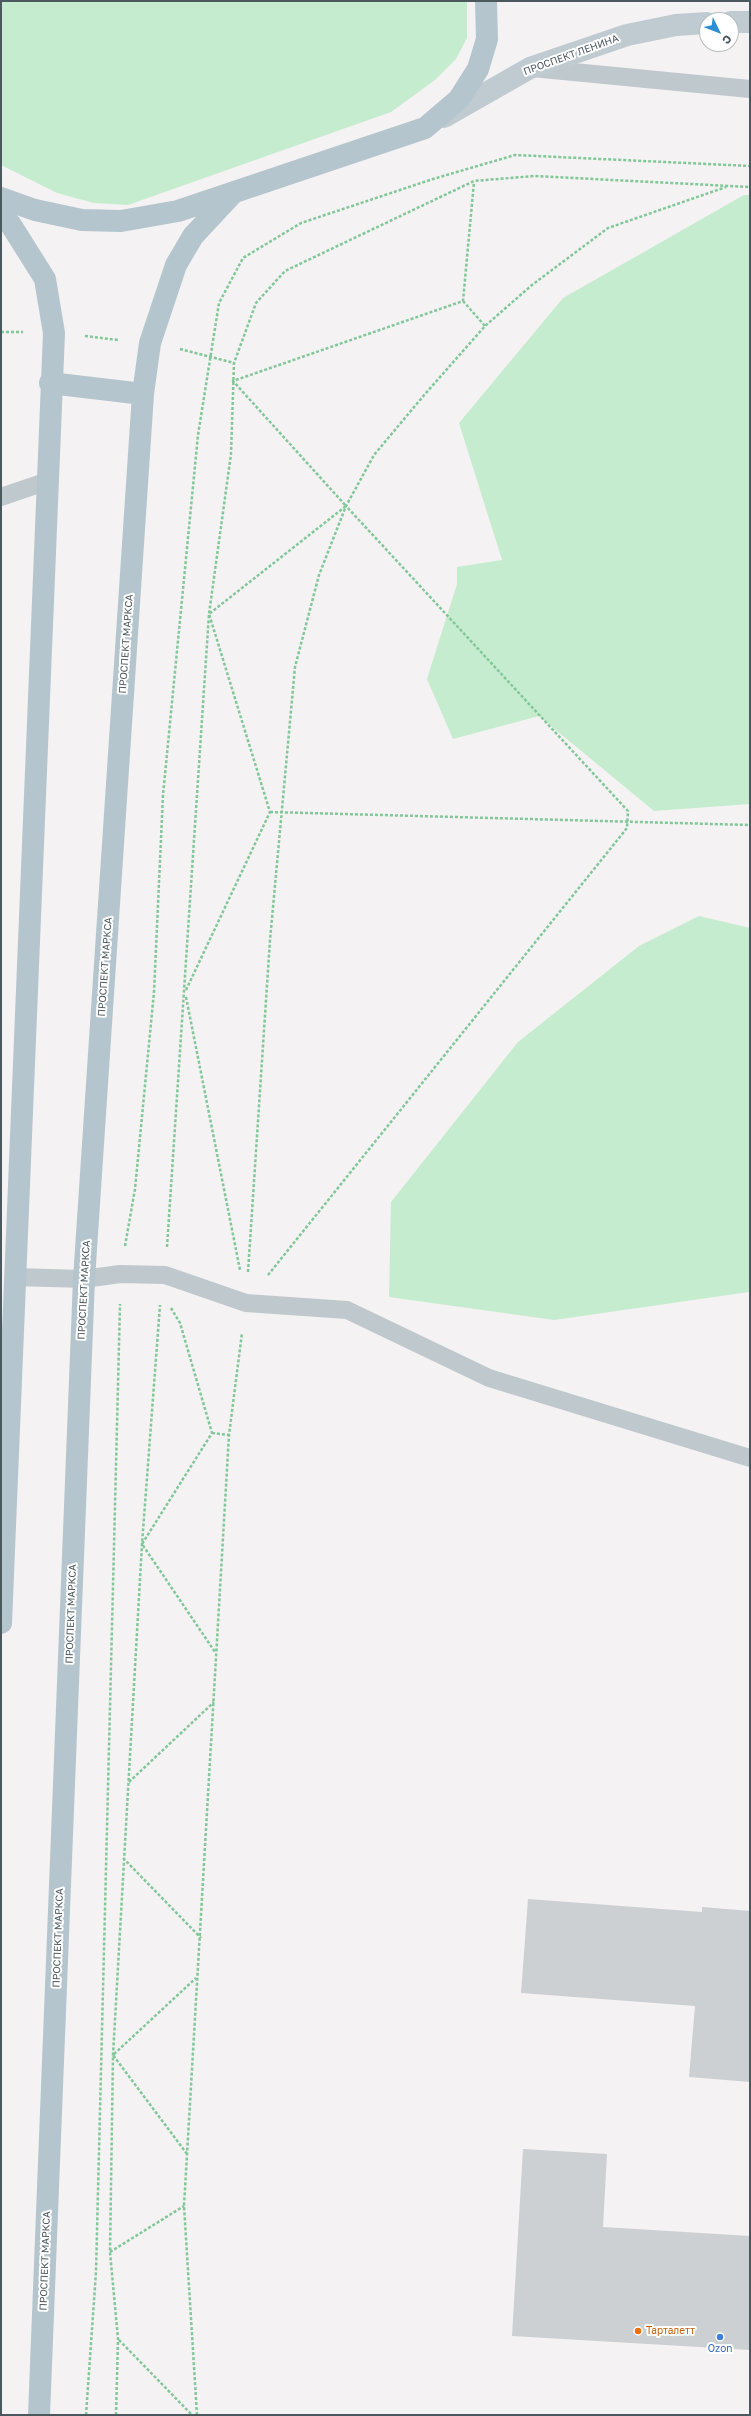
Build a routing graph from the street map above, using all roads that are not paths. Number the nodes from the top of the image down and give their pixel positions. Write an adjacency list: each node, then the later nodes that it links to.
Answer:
1 (486, 1): 7 (main road)
2 (739, 22): 3 (main road)
3 (750, 22)
4 (699, 23): 5 (main road, ПРОСПЕКТ ЛЕНИНА)
5 (530, 68): 6 (lane); 7 (main road, ПРОСПЕКТ ЛЕНИНА)
6 (750, 89)
7 (424, 128): 8 (main road)
8 (234, 192): 9 (main road); 12 (main road, ПРОСПЕКТ МАРКСА)
9 (1, 198)
10 (1, 213): 11 (main road)
11 (50, 383): 12 (main road); 13 (main road)
12 (143, 394): 16 (main road, ПРОСПЕКТ МАРКСА)
13 (48, 481): 14 (lane); 15 (main road)
14 (1, 497)
15 (14, 1277): 16 (lane); 18 (main road)
16 (84, 1279): 17 (lane); 19 (main road, ПРОСПЕКТ МАРКСА)
17 (750, 1458)
18 (1, 1623)
19 (39, 2415)

